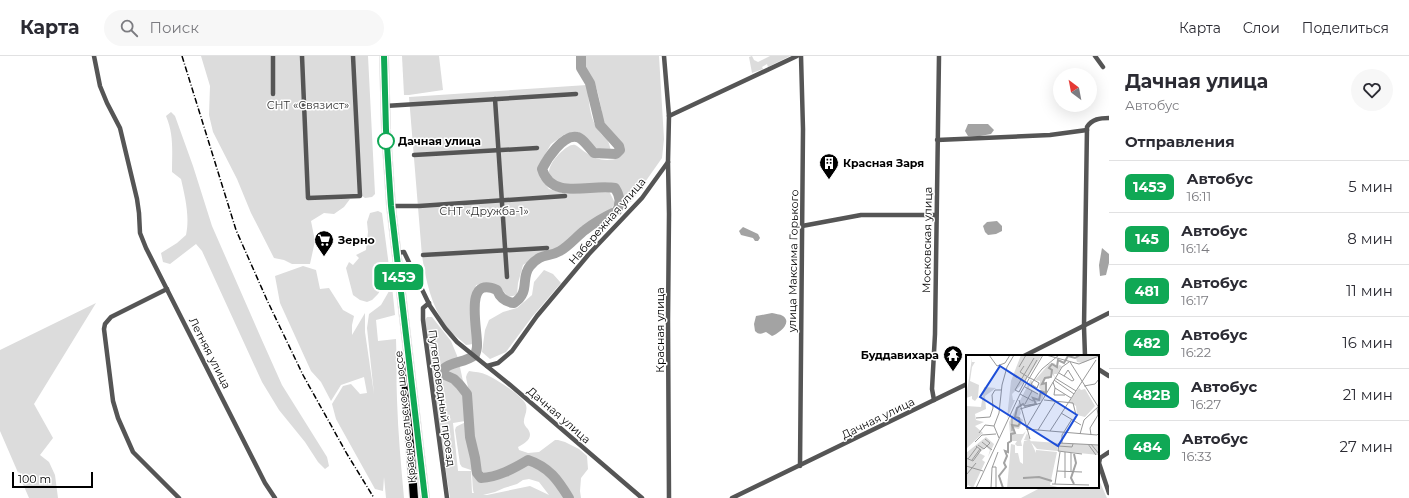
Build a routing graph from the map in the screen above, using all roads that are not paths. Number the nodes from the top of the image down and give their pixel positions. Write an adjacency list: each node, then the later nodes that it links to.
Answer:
1 (94, 56): 34 (street, Летняя улица)
2 (273, 56): 12 (street)
3 (302, 56): 4 (street)
4 (353, 56)
5 (384, 56): 15 (highway, Красносельское шоссе)
6 (664, 56): 16 (street)
7 (797, 56): 16 (street)
8 (801, 56): 28 (street, улица Максима Горького)
9 (939, 56): 19 (street, Московская улица)
10 (1095, 56): 11 (street)
11 (1103, 67)
12 (273, 94)
13 (576, 94): 14 (street)
14 (496, 99): 15 (street); 21 (street)
15 (385, 106): 26 (highway, Красносельское шоссе)
16 (668, 116): 23 (street)
17 (1109, 118): 18 (street)
18 (1087, 130): 19 (street); 37 (street)
19 (937, 140): 27 (street, Московская улица)
20 (537, 148): 21 (street)
21 (498, 150): 22 (street); 25 (street)
22 (414, 155)
23 (668, 162): 41 (street, Набережная улица); 55 (street, Красная улица)
24 (565, 196): 25 (street)
25 (502, 200): 26 (street); 30 (street)
26 (391, 206): 31 (highway, Красносельское шоссе)
27 (936, 215): 28 (street); 45 (street, Московская улица)
28 (802, 226): 47 (street, улица Максима Горького)
29 (547, 248): 30 (street)
30 (506, 250): 32 (street); 33 (street)
31 (396, 253): 35 (street, Дачная улица); 38 (highway, Красносельское шоссе)
32 (423, 255)
33 (507, 277)
34 (167, 289): 49 (street); 50 (street, Летняя улица)
35 (429, 303): 41 (street, Дачная улица); 53 (street, Путепроводный проезд)
36 (1109, 314): 37 (street)
37 (1084, 326): 39 (street); 40 (street)
38 (407, 334): 51 (highway, Красносельское шоссе); 52 (highway, Красносельское шоссе)
39 (1026, 355)
40 (1085, 355)
41 (488, 366): 54 (street, Дачная улица)
42 (1099, 370): 43 (street)
43 (1109, 376)
44 (966, 384): 45 (street, Дачная улица)
45 (934, 400): 47 (street, Дачная улица)
46 (1109, 452): 48 (street)
47 (800, 466): 56 (street, Дачная улица)
48 (1109, 493)
49 (179, 498)
50 (275, 498)
51 (414, 498)
52 (425, 498)
53 (447, 498)
54 (642, 498)
55 (669, 498)
56 (732, 498)

